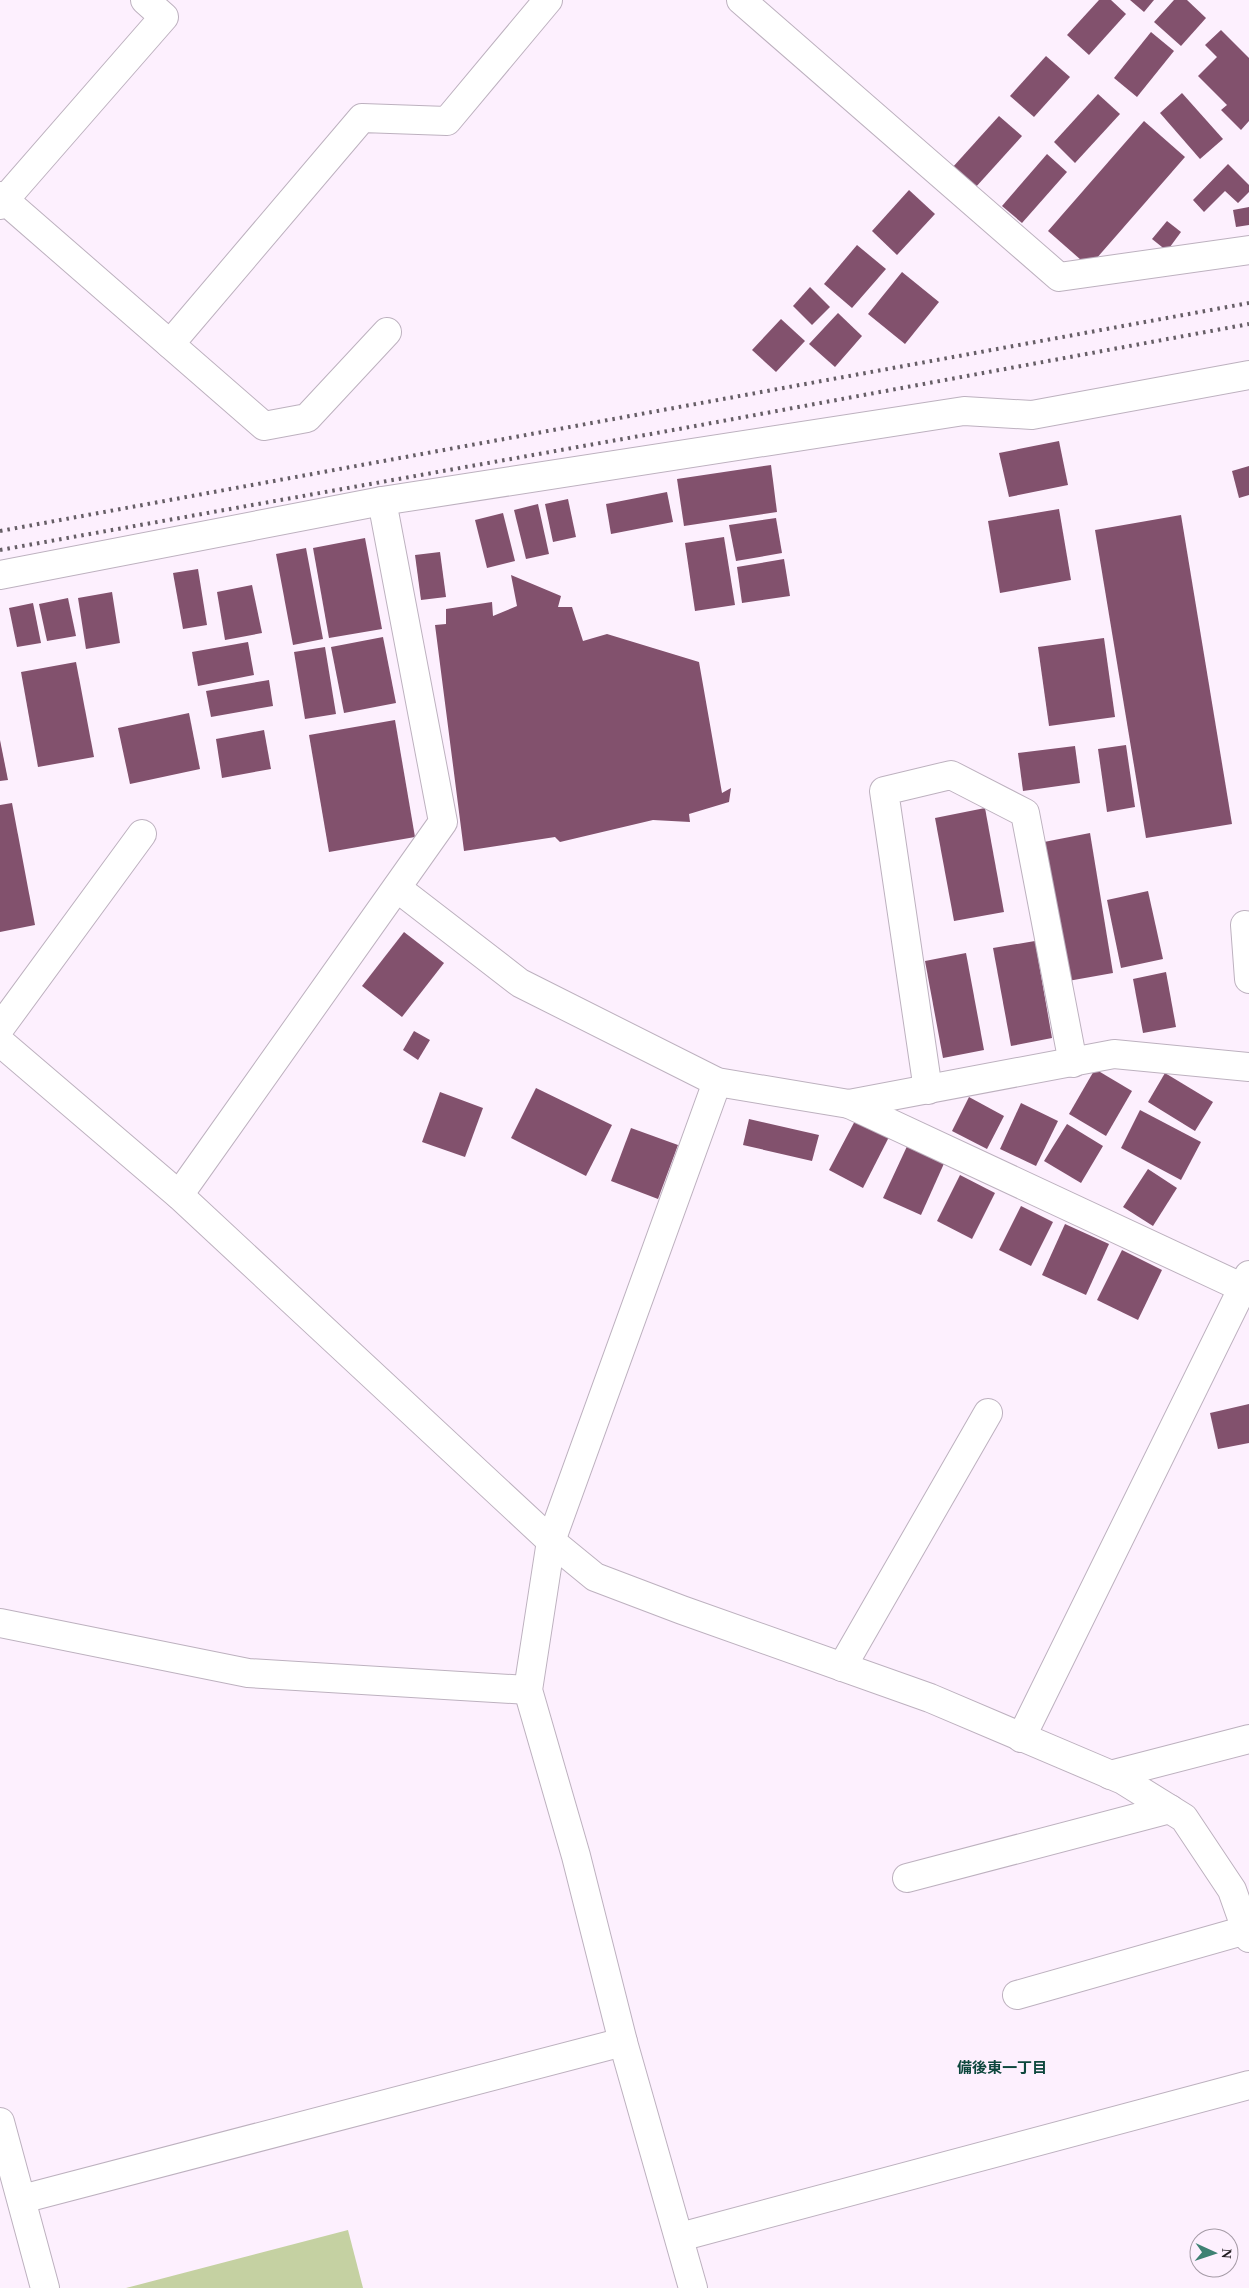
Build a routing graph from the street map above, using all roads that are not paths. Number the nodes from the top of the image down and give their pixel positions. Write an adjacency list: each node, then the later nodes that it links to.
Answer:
1 (145, 0): 4 (street)
2 (548, 0): 7 (street)
3 (742, 0): 5 (street)
4 (2, 200): 7 (street)
5 (1249, 250)
6 (387, 332): 7 (street)
7 (170, 344)
8 (1249, 375): 9 (street)
9 (382, 501): 10 (street); 12 (street)
10 (0, 575)
11 (142, 834): 15 (street)
12 (397, 888): 19 (street); 22 (street)
13 (1245, 924): 14 (street)
14 (1249, 979)
15 (0, 1028)
16 (0, 1042): 22 (street)
17 (1072, 1063): 18 (street); 20 (street); 20 (street)
18 (1249, 1067)
19 (717, 1082): 21 (street); 25 (street)
20 (928, 1090): 21 (street)
21 (849, 1104): 23 (street)
22 (179, 1195): 25 (street)
23 (1245, 1281): 29 (street)
24 (988, 1413): 27 (street)
25 (551, 1541): 27 (street); 28 (street)
26 (0, 1623): 28 (street)
27 (842, 1667): 29 (street)
28 (528, 1690): 36 (street)
29 (1021, 1738): 31 (street)
30 (1249, 1738): 31 (street)
31 (1110, 1775): 32 (street)
32 (1170, 1809): 33 (street); 34 (street)
33 (907, 1878)
34 (1248, 1934): 35 (street)
35 (1018, 1995)
36 (623, 2042): 39 (street); 40 (street)
37 (1249, 2085): 40 (street)
38 (0, 2122): 39 (street)
39 (22, 2199): 41 (street)
40 (680, 2237): 42 (street)
41 (45, 2288)
42 (694, 2288)

